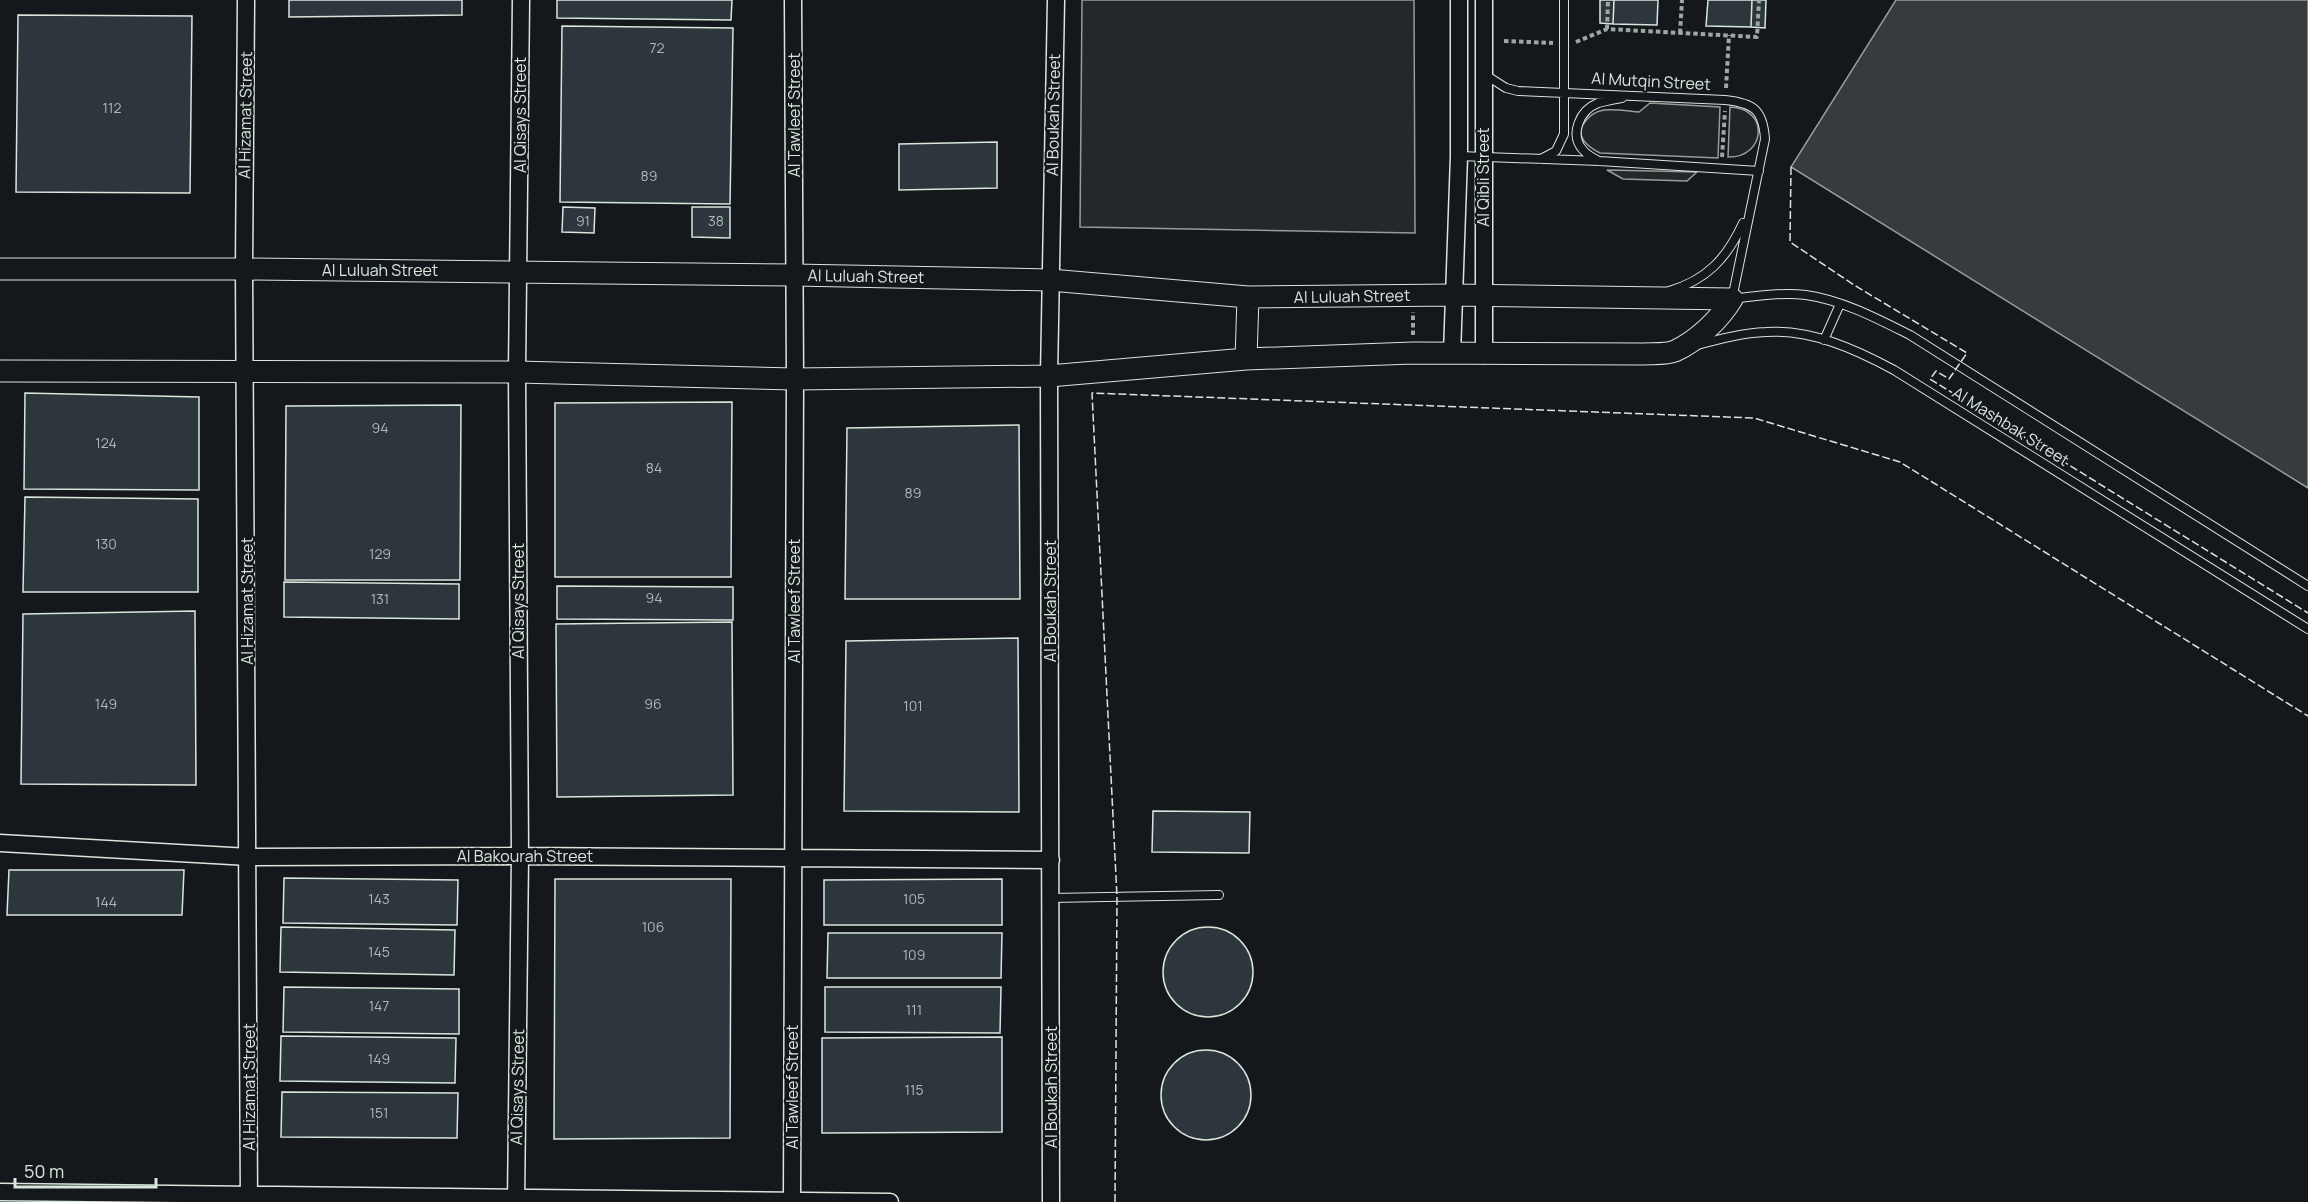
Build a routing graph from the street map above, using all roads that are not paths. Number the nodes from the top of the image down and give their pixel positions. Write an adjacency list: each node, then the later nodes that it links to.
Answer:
1 (246, 0): 17 (street, Al Hizamat Street)
2 (521, 0): 19 (street, Al Qisays Street)
3 (793, 0): 20 (street, Al Tawleef Street)
4 (1056, 0): 21 (street, Al Boukah Street)
5 (1459, 0): 11 (street, Al Qibli Street)
6 (1484, 0): 8 (street, Al Qibli Street)
7 (1564, 0): 9 (lane)
8 (1484, 74): 9 (lane, Al Mutqin Street); 12 (street, Al Qibli Street)
9 (1564, 92): 10 (lane, Al Mutqin Street); 13 (lane)
10 (1637, 95): 14 (lane); 15 (lane, Al Mutqin Street)
11 (1459, 156): 12 (lane); 22 (street, Al Qibli Street)
12 (1483, 159): 13 (lane); 23 (street, Al Qibli Street)
13 (1539, 160): 14 (lane)
14 (1599, 161): 15 (lane)
15 (1759, 171): 16 (lane, Al Mutqin Street)
16 (1750, 206): 25 (lane); 26 (lane, Al Mutqin Street)
17 (244, 268): 18 (street, Al Luluah Street); 19 (street, Al Luluah Street); 35 (street, Al Hizamat Street)
18 (0, 269)
19 (519, 271): 20 (street, Al Luluah Street); 34 (street, Al Qisays Street)
20 (794, 275): 21 (street, Al Luluah Street); 37 (street, Al Tawleef Street)
21 (1050, 280): 24 (street, Al Luluah Street); 36 (street, Al Boukah Street)
22 (1453, 294): 23 (street, Al Luluah Street); 24 (street, Al Luluah Street); 30 (street, Al Qibli Street)
23 (1484, 295): 25 (street, Al Luluah Street); 31 (street, Al Qibli Street)
24 (1248, 297): 32 (street)
25 (1647, 297): 26 (street, Al Luluah Street)
26 (1732, 299): 27 (lane, Al Mashbak Street); 29 (street)
27 (1840, 304): 28 (lane); 38 (lane, Al Mashbak Street)
28 (1824, 340): 29 (lane, Al Mashbak Street); 39 (lane, Al Mashbak Street)
29 (1674, 352): 31 (street)
30 (1452, 354): 31 (street); 32 (street)
31 (1484, 355)
32 (1246, 358): 36 (street)
33 (0, 371): 35 (street)
34 (517, 372): 35 (street); 37 (street); 41 (street, Al Qisays Street)
35 (245, 373): 42 (street, Al Hizamat Street)
36 (1049, 376): 37 (street); 44 (street, Al Boukah Street)
37 (795, 379): 43 (street, Al Tawleef Street)
38 (2308, 586)
39 (2308, 629)
40 (0, 843): 42 (street, Al Bakourah Street)
41 (520, 856): 42 (street, Al Bakourah Street); 43 (street, Al Bakourah Street); 49 (street, Al Qisays Street)
42 (249, 857): 48 (street, Al Hizamat Street)
43 (792, 857): 44 (street, Al Bakourah Street); 50 (street, Al Tawleef Street)
44 (1051, 860): 46 (street, Al Boukah Street)
45 (1219, 896): 46 (lane)
46 (1050, 898): 52 (street, Al Boukah Street)
47 (0, 1192): 48 (street)
48 (249, 1198): 49 (street)
49 (516, 1200): 50 (street)
50 (792, 1201): 51 (street)
51 (890, 1202)
52 (1051, 1202)

